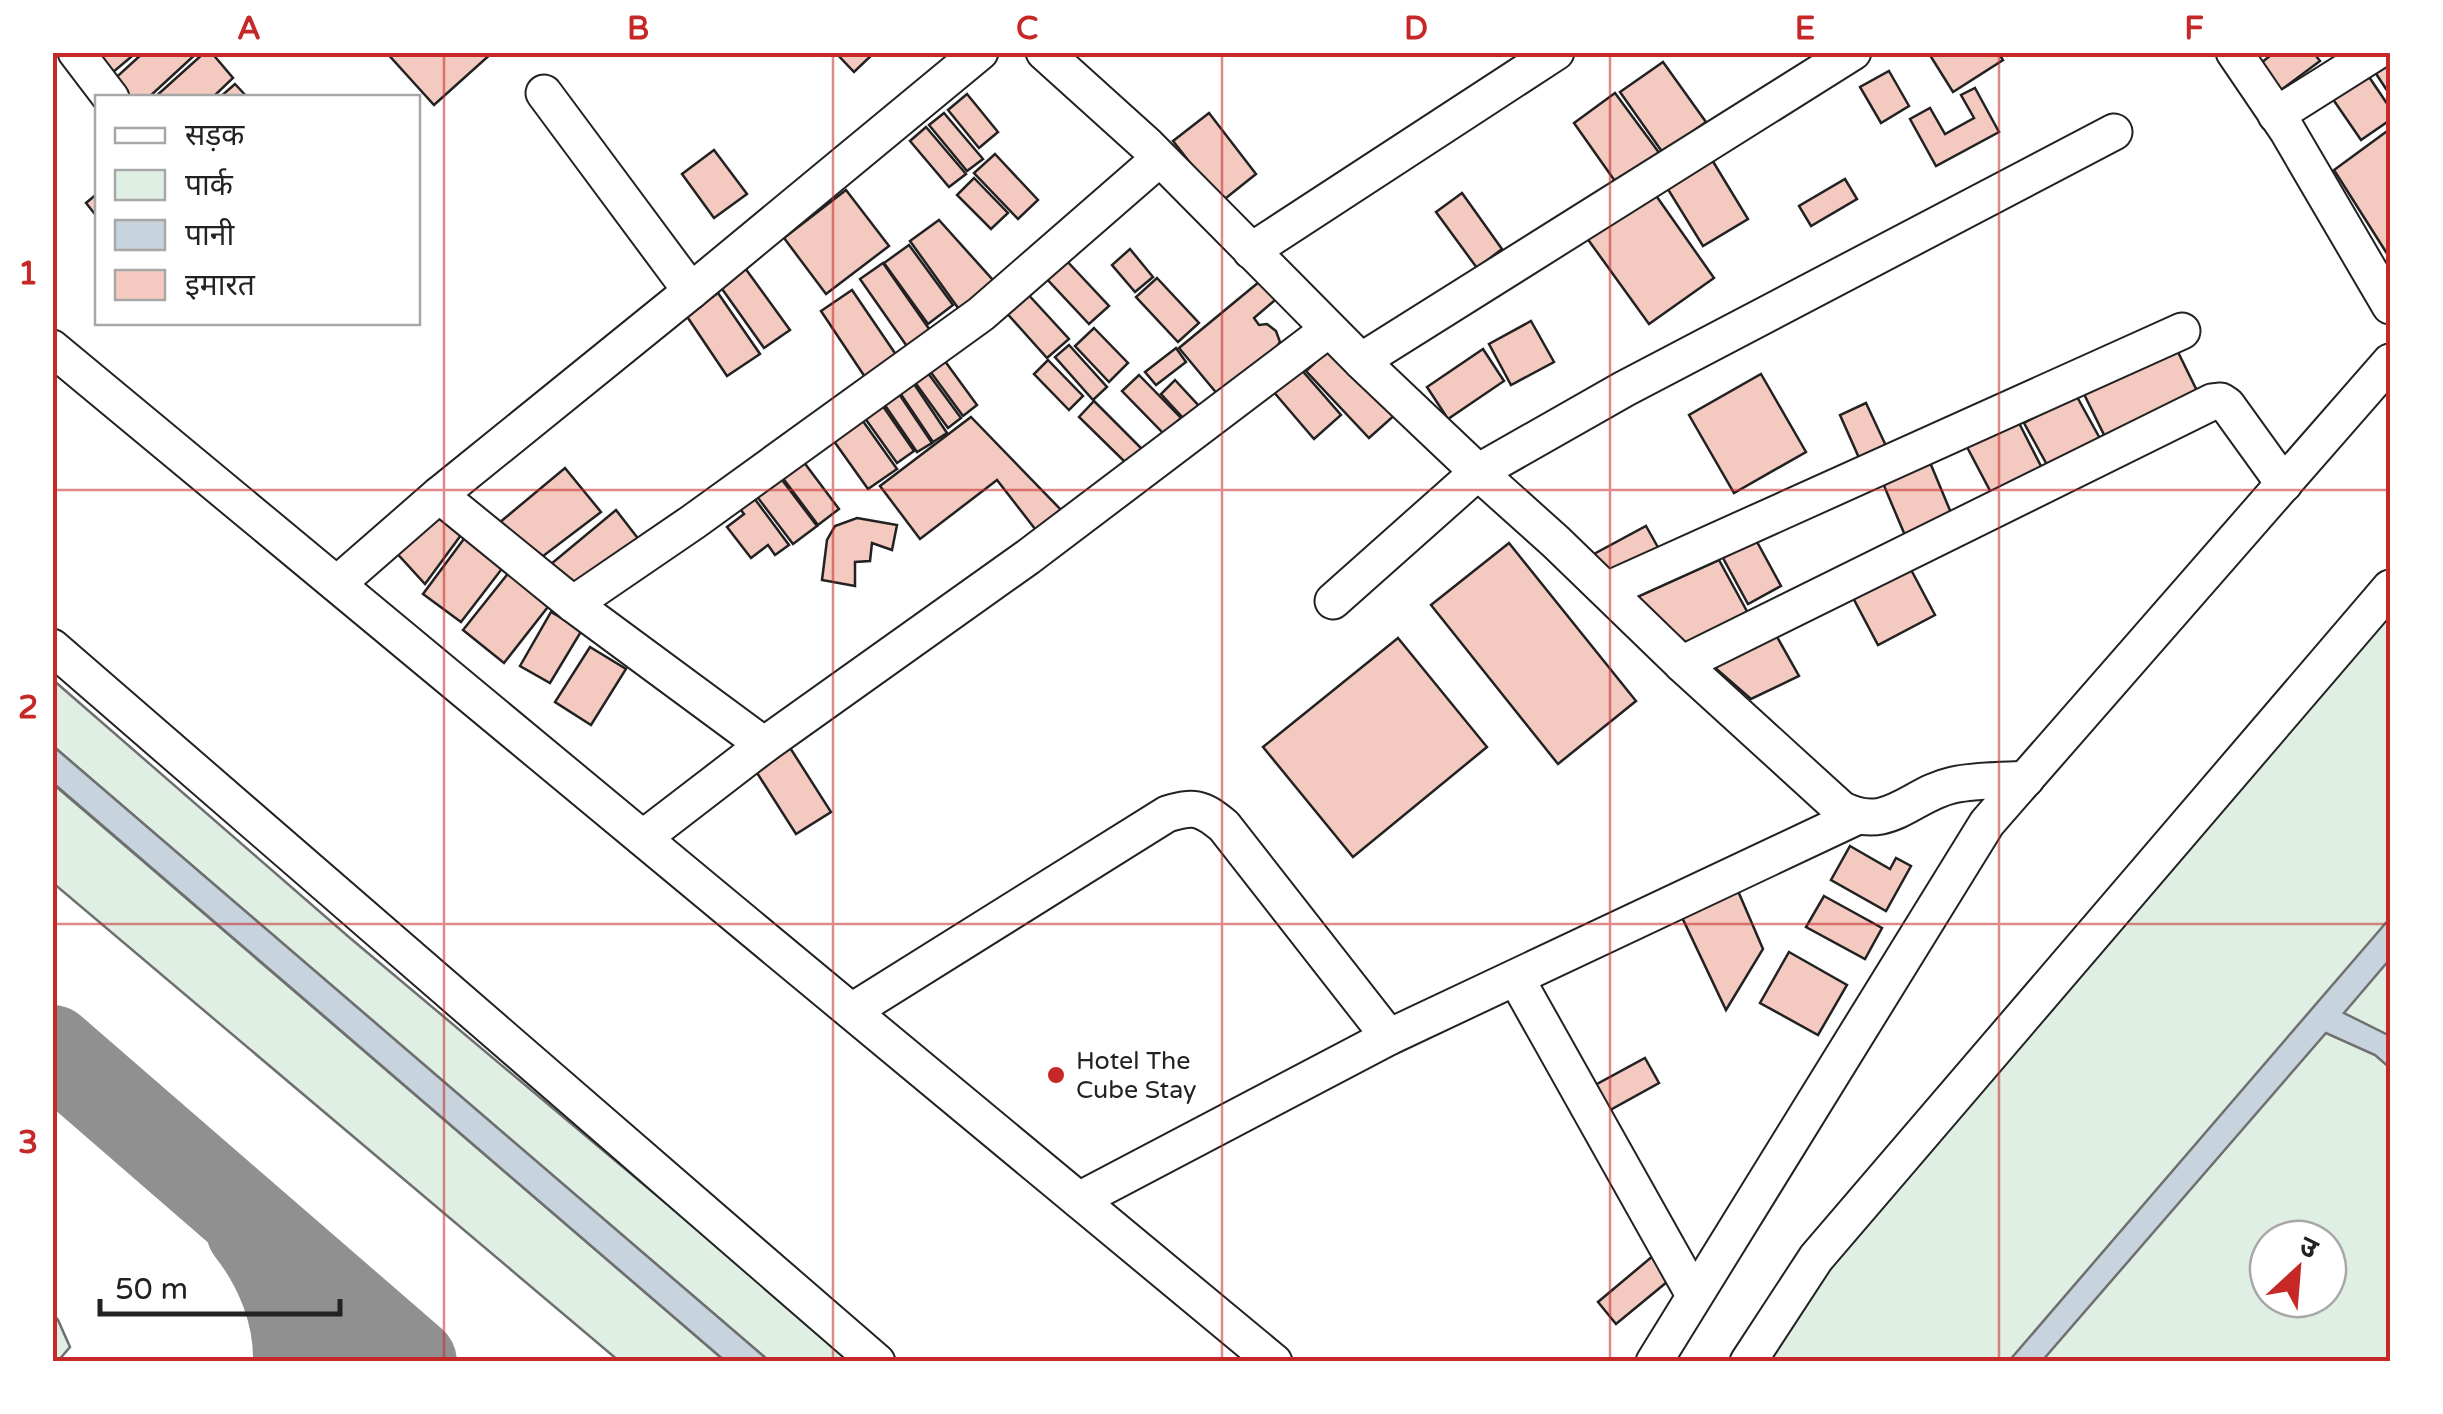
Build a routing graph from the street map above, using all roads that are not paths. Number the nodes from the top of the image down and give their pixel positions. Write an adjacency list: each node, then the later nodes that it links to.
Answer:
1 (76, 52): 9 (street)
2 (980, 52): 14 (street)
3 (1044, 52): 12 (street)
4 (1556, 52): 13 (street)
5 (1852, 52): 19 (street)
6 (2234, 52): 10 (street)
7 (2376, 52): 10 (street)
8 (544, 92): 14 (street)
9 (109, 95)
10 (2276, 115): 15 (street)
11 (2114, 132): 21 (street)
12 (1160, 158): 13 (street); 28 (street)
13 (1251, 251): 16 (street)
14 (691, 291): 23 (street)
15 (2390, 306)
16 (1328, 330): 19 (street); 31 (street)
17 (2182, 331): 26 (street)
18 (52, 348): 24 (street)
19 (1360, 362): 21 (street)
20 (2390, 362): 22 (street)
21 (1478, 472): 26 (street); 27 (street)
22 (2284, 484): 30 (street); 32 (street)
23 (439, 495): 24 (street); 28 (street)
24 (337, 584): 34 (street)
25 (2390, 588): 43 (street)
26 (1607, 590): 30 (street)
27 (1333, 601)
28 (573, 604): 31 (street)
29 (52, 648): 40 (street)
30 (1682, 664): 33 (street)
31 (764, 744): 34 (street)
32 (2026, 779): 33 (street); 39 (street)
33 (1856, 816): 35 (street)
34 (643, 838): 36 (street)
35 (1516, 978): 37 (street); 39 (street)
36 (852, 1011): 37 (street); 38 (street)
37 (1390, 1037): 38 (street)
38 (1079, 1200): 41 (street)
39 (1694, 1296): 42 (street)
40 (877, 1362)
41 (1274, 1362)
42 (1654, 1362)
43 (1748, 1362)

